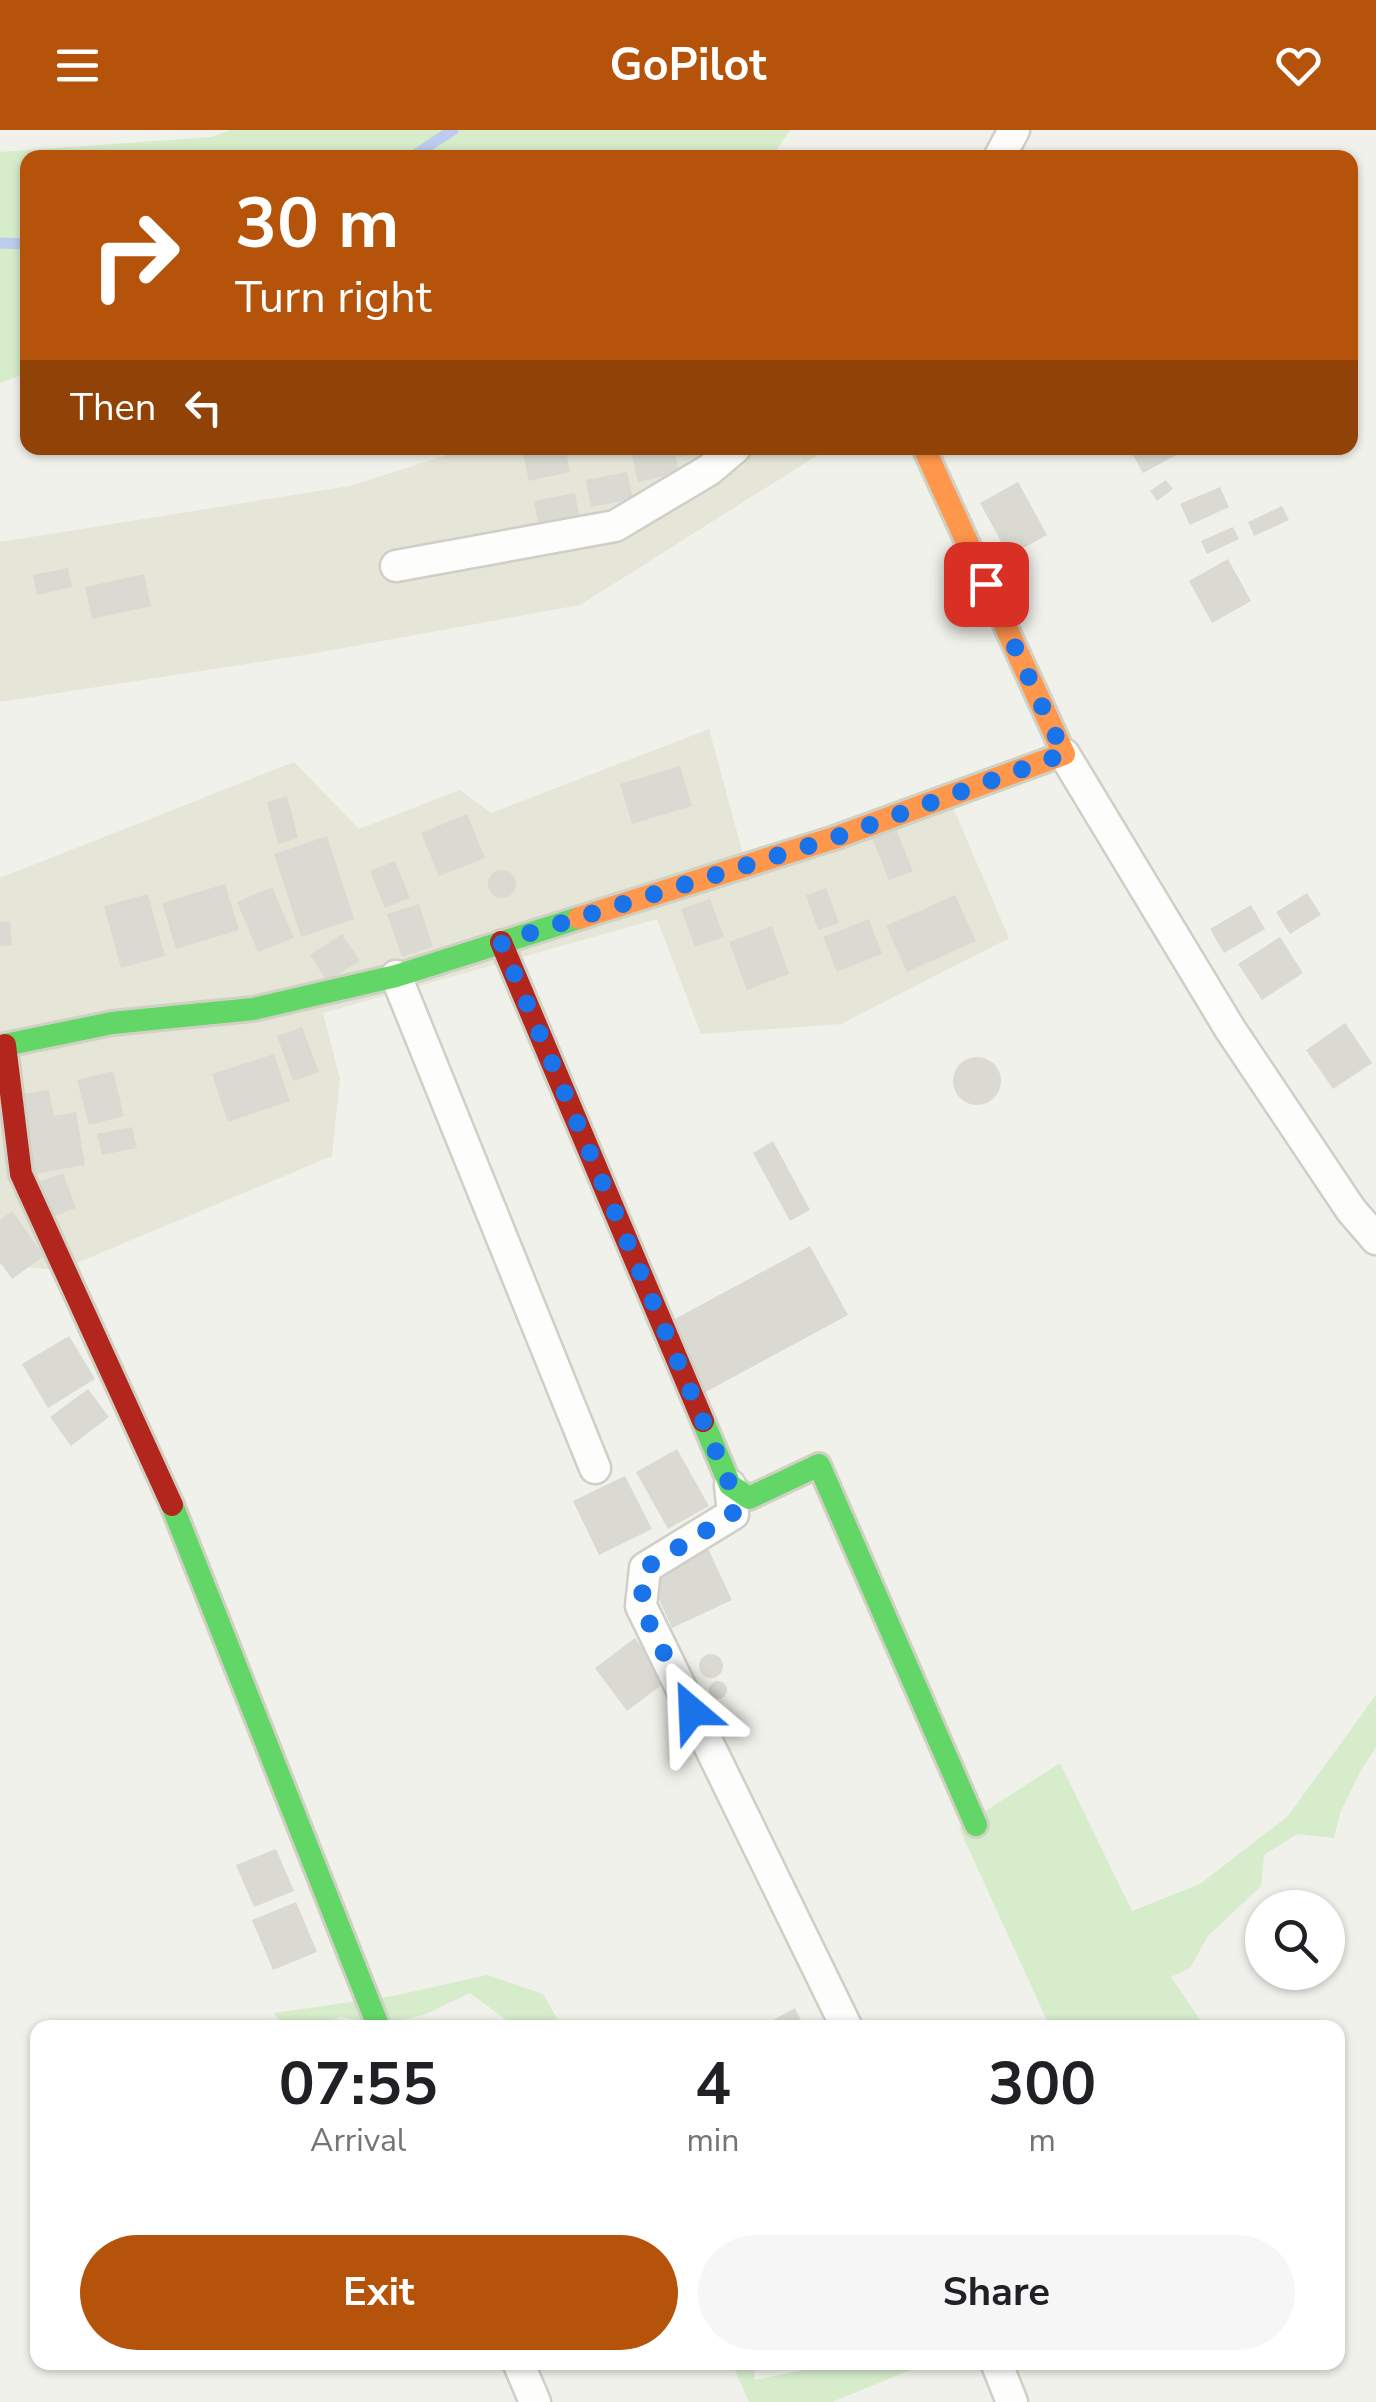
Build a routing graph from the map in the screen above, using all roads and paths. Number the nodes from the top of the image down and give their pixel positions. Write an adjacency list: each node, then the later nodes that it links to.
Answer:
1 (728, 455): 3 (street)
2 (927, 455): 4 (street)
3 (396, 566)
4 (1064, 754): 5 (street); 8 (street)
5 (501, 942): 6 (street); 10 (street)
6 (396, 976): 7 (street); 9 (street)
7 (3, 1045): 12 (street)
8 (1376, 1239)
9 (595, 1468)
10 (730, 1485): 11 (street); 13 (street)
11 (976, 1825)
12 (377, 2020)
13 (843, 2020)
14 (521, 2370): 16 (street)
15 (999, 2370): 17 (street)
16 (535, 2402)
17 (1012, 2402)

